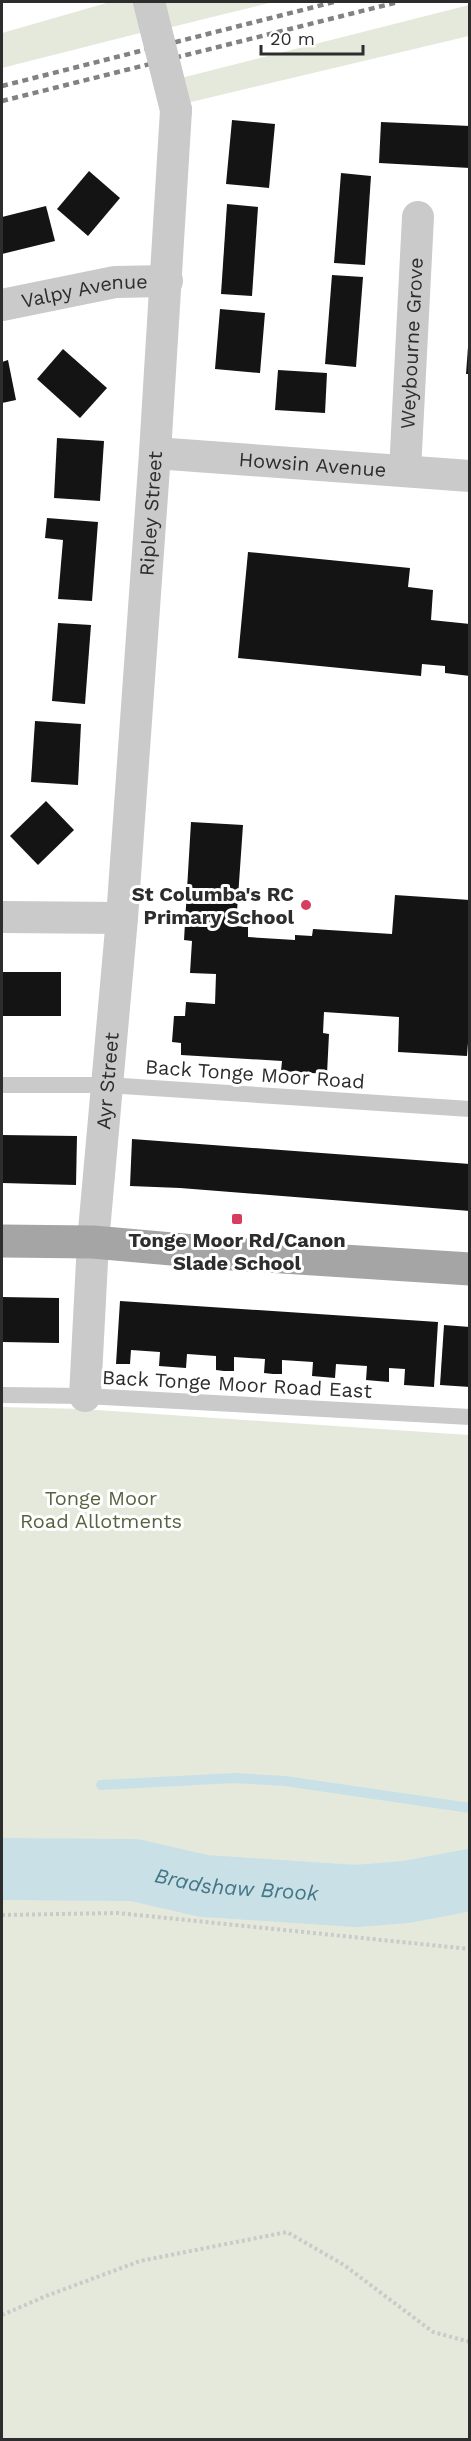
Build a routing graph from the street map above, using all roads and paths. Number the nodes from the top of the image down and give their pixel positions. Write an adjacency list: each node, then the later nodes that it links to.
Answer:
1 (149, 2): 3 (street, Ripley Street, bridge)
2 (418, 217): 6 (street, Weybourne Grove)
3 (167, 281): 4 (street, Valpy Avenue); 5 (street, Ripley Street)
4 (2, 305)
5 (155, 453): 6 (street, Howsin Avenue); 9 (street, Ripley Street)
6 (405, 471): 7 (street, Howsin Avenue)
7 (470, 476)
8 (2, 917): 9 (street)
9 (122, 918): 11 (street, Ayr Street)
10 (2, 1085): 11 (lane, Back Tonge Moor Road)
11 (107, 1085): 12 (lane, Back Tonge Moor Road); 14 (street, Ayr Street)
12 (470, 1109)
13 (2, 1241): 14 (main road)
14 (93, 1242): 15 (main road); 17 (street, Ayr Street)
15 (470, 1269)
16 (2, 1395): 17 (lane, Back Tonge Moor Road East)
17 (85, 1396): 18 (lane, Back Tonge Moor Road East)
18 (470, 1417)
19 (2, 1915): 20 (path)
20 (470, 1949)
21 (2, 2315): 22 (path)
22 (470, 2342)

